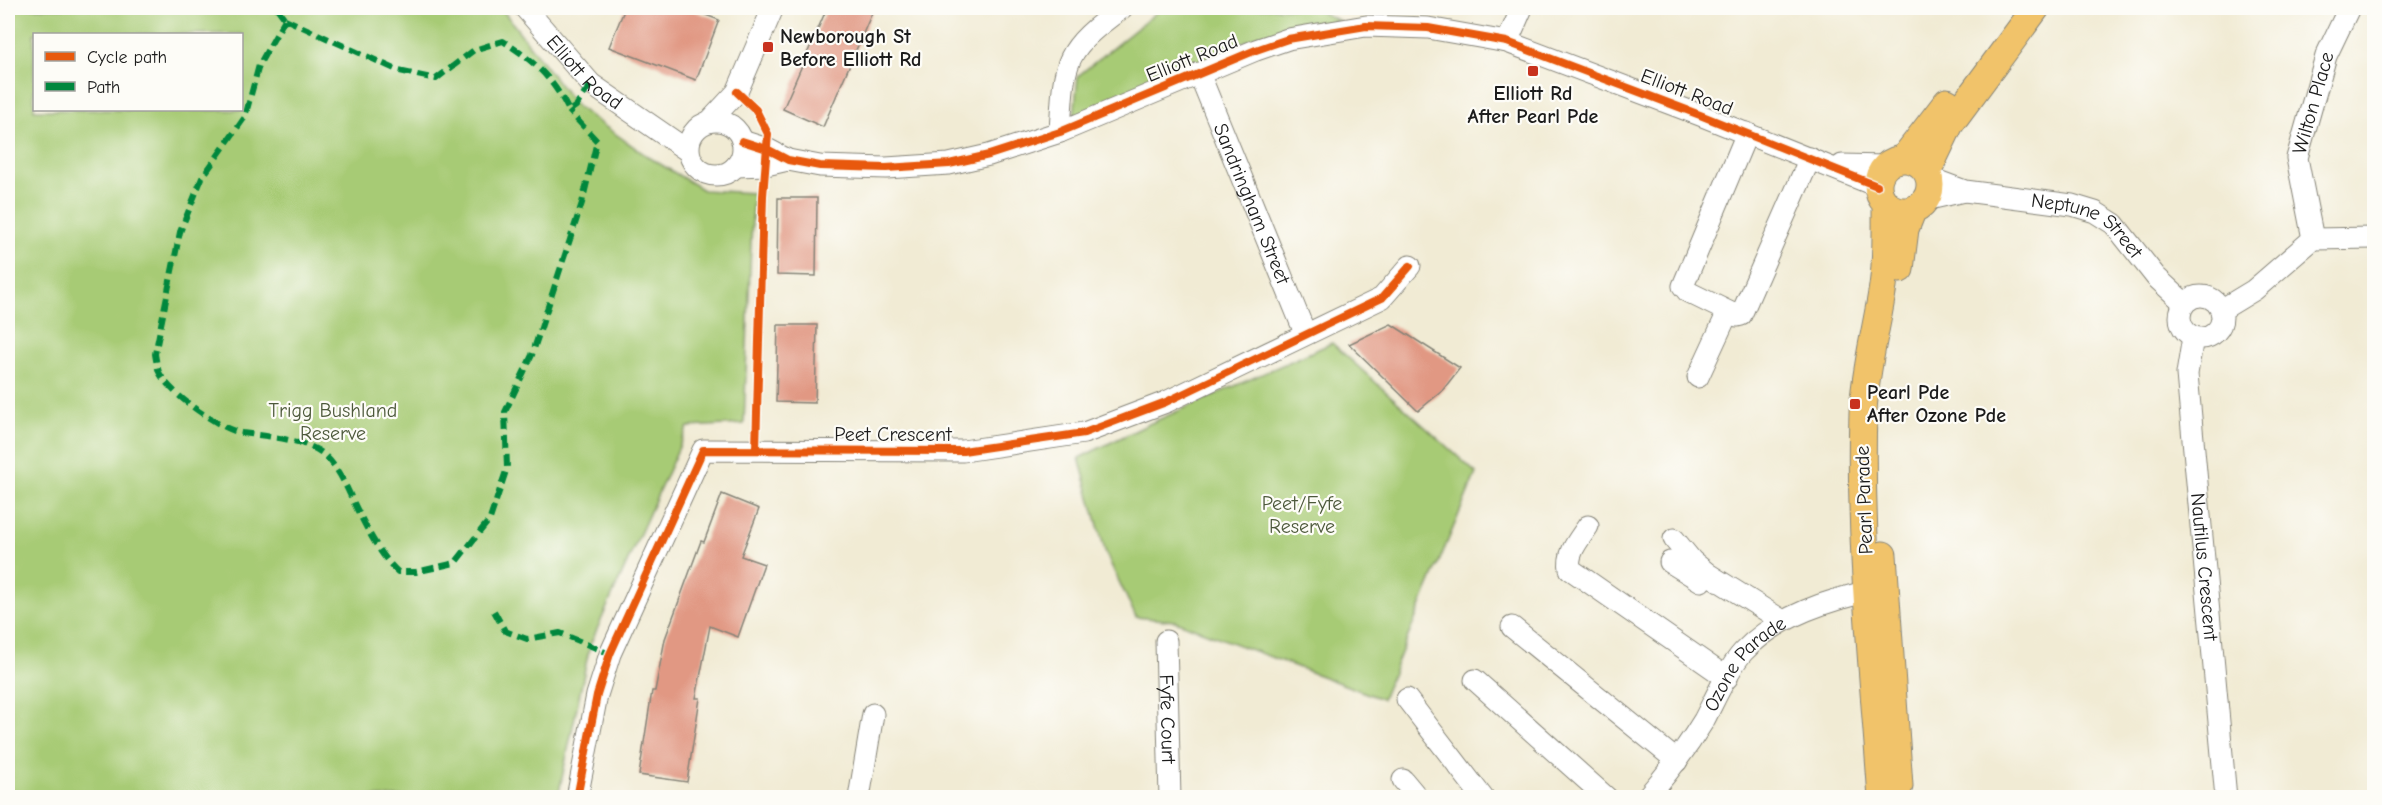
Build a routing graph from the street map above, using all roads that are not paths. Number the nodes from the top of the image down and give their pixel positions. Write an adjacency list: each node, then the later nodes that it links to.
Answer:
1 (525, 8): 13 (street, Elliott Road)
2 (773, 8): 11 (street)
3 (1122, 8): 14 (street)
4 (1522, 8): 9 (street)
5 (2017, 8): 21 (main road)
6 (2036, 8): 22 (main road, Pearl Parade)
7 (2349, 8): 24 (street, Wilton Place)
8 (1363, 17): 9 (street, Elliott Road); 10 (street, Elliott Road)
9 (1507, 42): 15 (street, Elliott Road)
10 (1199, 73): 14 (street, Elliott Road); 29 (street, Sandringham Street)
11 (737, 92): 12 (street); 16 (street)
12 (706, 122): 13 (street, Elliott Road); 16 (street, Elliott Road); 17 (street)
13 (653, 127): 17 (street, Elliott Road)
14 (1060, 132): 18 (street, Elliott Road)
15 (1747, 133): 19 (street, Elliott Road); 28 (street)
16 (740, 136): 18 (street, Elliott Road); 20 (street)
17 (688, 152): 20 (street, Elliott Road)
18 (788, 160): 20 (street, Elliott Road)
19 (1820, 162): 21 (street, Elliott Road); 28 (street)
20 (736, 166)
21 (1888, 179): 22 (main road); 22 (main road); 35 (main road, Pearl Parade)
22 (1924, 190): 26 (street, Neptune Street); 35 (main road, Pearl Parade)
23 (2374, 238): 24 (street)
24 (2313, 239): 27 (street)
25 (1410, 266): 29 (street, Peet Crescent)
26 (2184, 303): 27 (street); 30 (street)
27 (2221, 310): 30 (street)
28 (1728, 312): 31 (street)
29 (1305, 333): 45 (street, Peet Crescent)
30 (2193, 337): 54 (street, Nautilus Crescent)
31 (1698, 377)
32 (1588, 526): 39 (street)
33 (1674, 539): 36 (street)
34 (1670, 562): 36 (street)
35 (1876, 590): 36 (street, Ozone Parade); 52 (main road, Pearl Parade); 53 (main road, Pearl Parade)
36 (1776, 626): 39 (street, Ozone Parade)
37 (1512, 627): 43 (street)
38 (1166, 641): 47 (street, Fyfe Court)
39 (1727, 678): 43 (street, Ozone Parade)
40 (1475, 680): 50 (street)
41 (1407, 699): 49 (street)
42 (873, 714): 46 (street)
43 (1677, 762): 51 (street, Ozone Parade)
44 (1403, 780): 48 (street)
45 (578, 798)
46 (859, 798)
47 (1170, 798)
48 (1418, 798)
49 (1483, 798)
50 (1606, 798)
51 (1646, 798)
52 (1882, 798)
53 (1900, 798)
54 (2226, 798)

